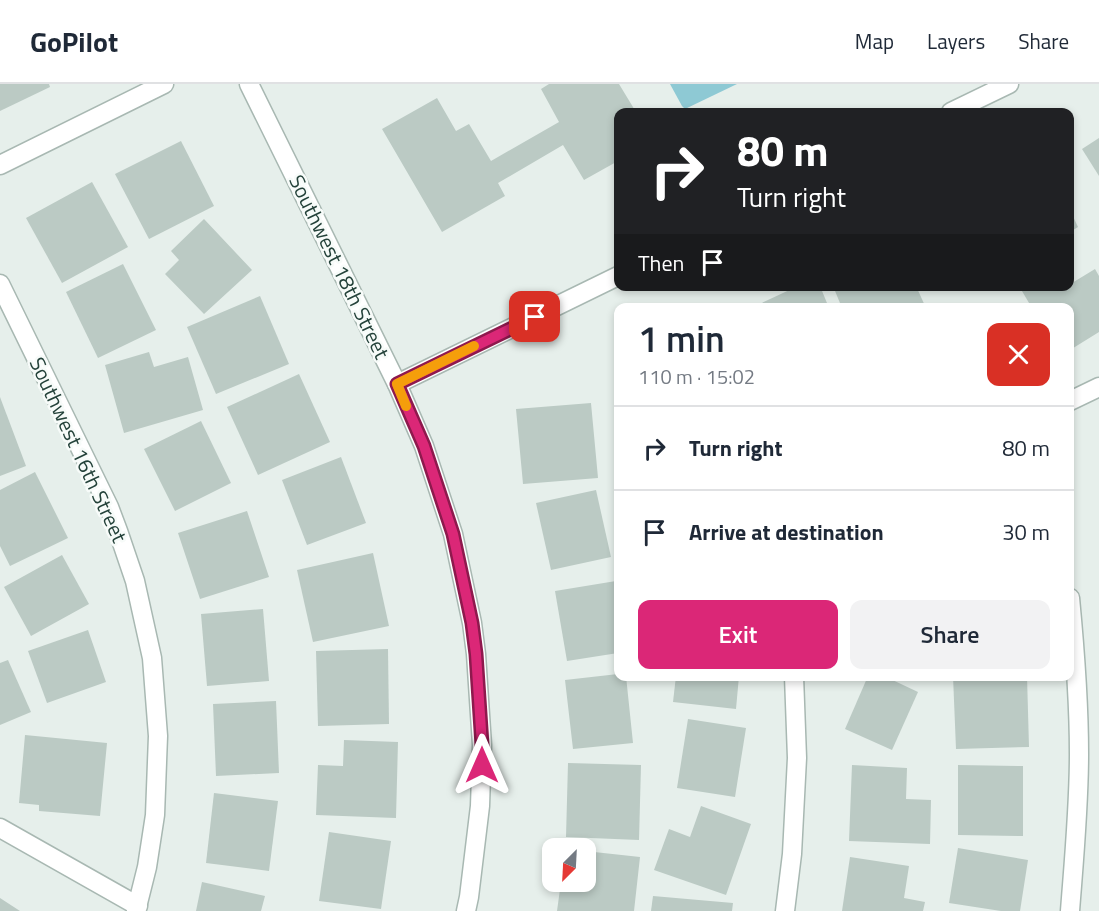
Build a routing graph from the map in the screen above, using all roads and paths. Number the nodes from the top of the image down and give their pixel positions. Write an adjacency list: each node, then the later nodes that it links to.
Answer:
1 (164, 84): 5 (street)
2 (249, 84): 8 (street, Southwest 18th Street)
3 (1009, 84): 4 (street)
4 (959, 108)
5 (0, 165)
6 (614, 278): 8 (street)
7 (0, 284): 14 (street, Southwest 16th Street)
8 (397, 384): 15 (street, Southwest 18th Street)
9 (1099, 387): 10 (street)
10 (1074, 399)
11 (1074, 637): 17 (street)
12 (794, 681): 16 (street)
13 (0, 828): 14 (street)
14 (137, 908)
15 (466, 911)
16 (785, 911)
17 (1070, 911)

